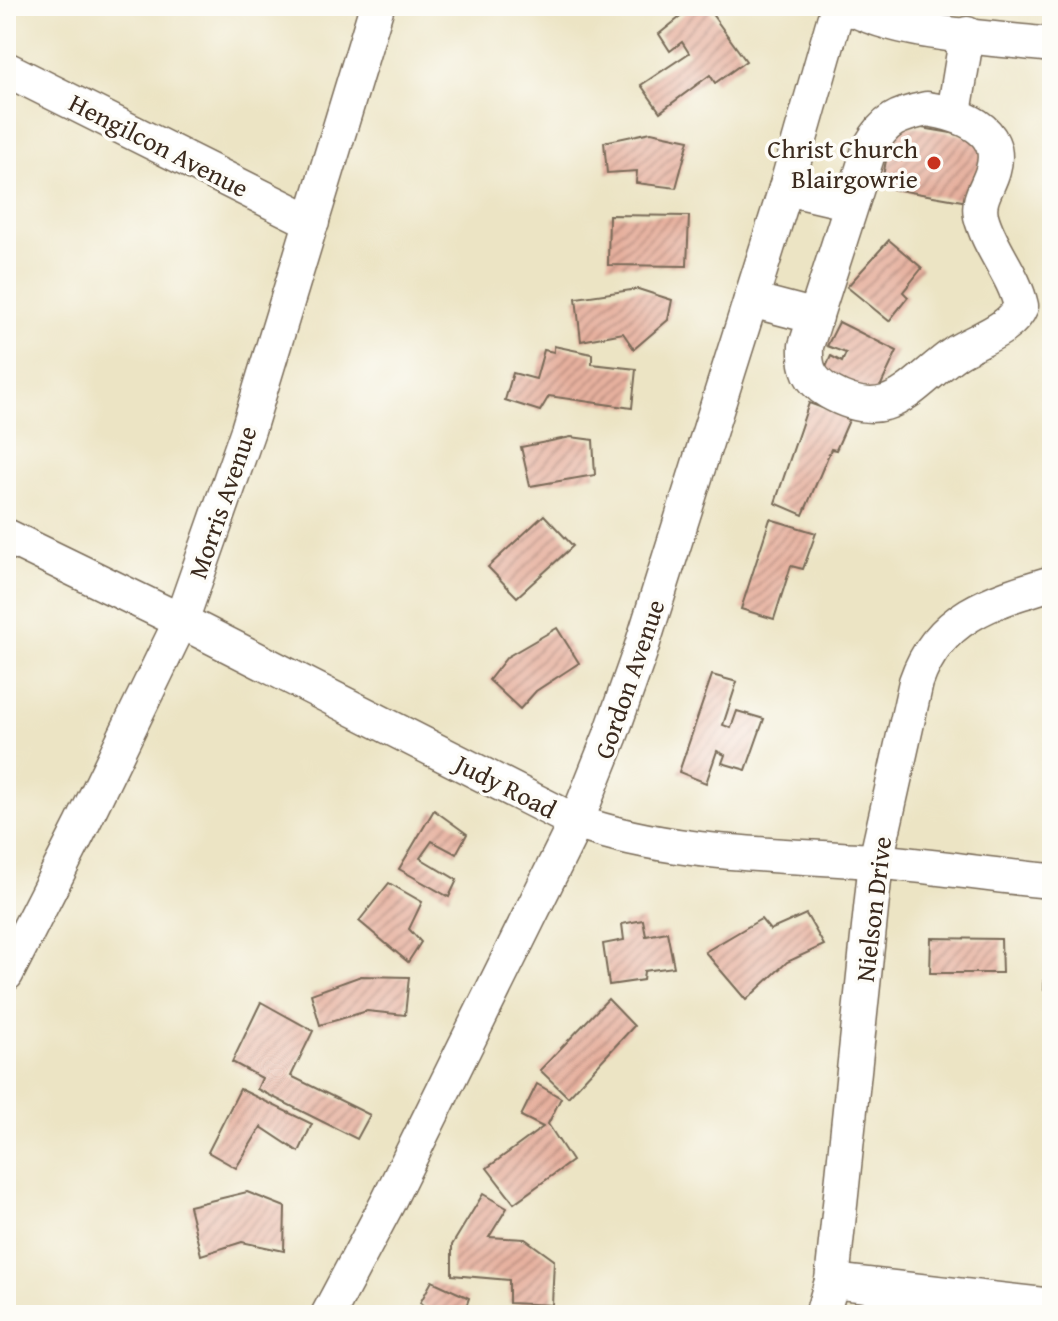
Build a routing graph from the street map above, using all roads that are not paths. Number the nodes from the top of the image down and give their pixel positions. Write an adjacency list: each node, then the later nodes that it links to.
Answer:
1 (377, 6): 10 (street, Morris Avenue)
2 (838, 6): 8 (street, Gordon Avenue)
3 (847, 6): 4 (street)
4 (967, 34): 5 (street); 7 (street)
5 (1052, 45)
6 (6, 69): 10 (street, Hengilcon Avenue)
7 (954, 113): 9 (street); 12 (street)
8 (786, 188): 9 (street); 11 (street, Gordon Avenue)
9 (851, 203): 12 (street)
10 (312, 222): 15 (street, Morris Avenue)
11 (751, 300): 12 (street); 16 (street, Gordon Avenue)
12 (816, 317)
13 (6, 536): 15 (street, Judy Road)
14 (1052, 583): 17 (street, Nielson Drive)
15 (181, 621): 16 (street, Judy Road); 19 (street, Morris Avenue)
16 (576, 822): 17 (street, Judy Road); 22 (street, Gordon Avenue)
17 (876, 861): 18 (street, Judy Road); 20 (street, Nielson Drive)
18 (1052, 881)
19 (6, 974)
20 (832, 1281): 21 (street); 23 (street, Nielson Drive)
21 (1052, 1306)
22 (328, 1315)
23 (822, 1315)

